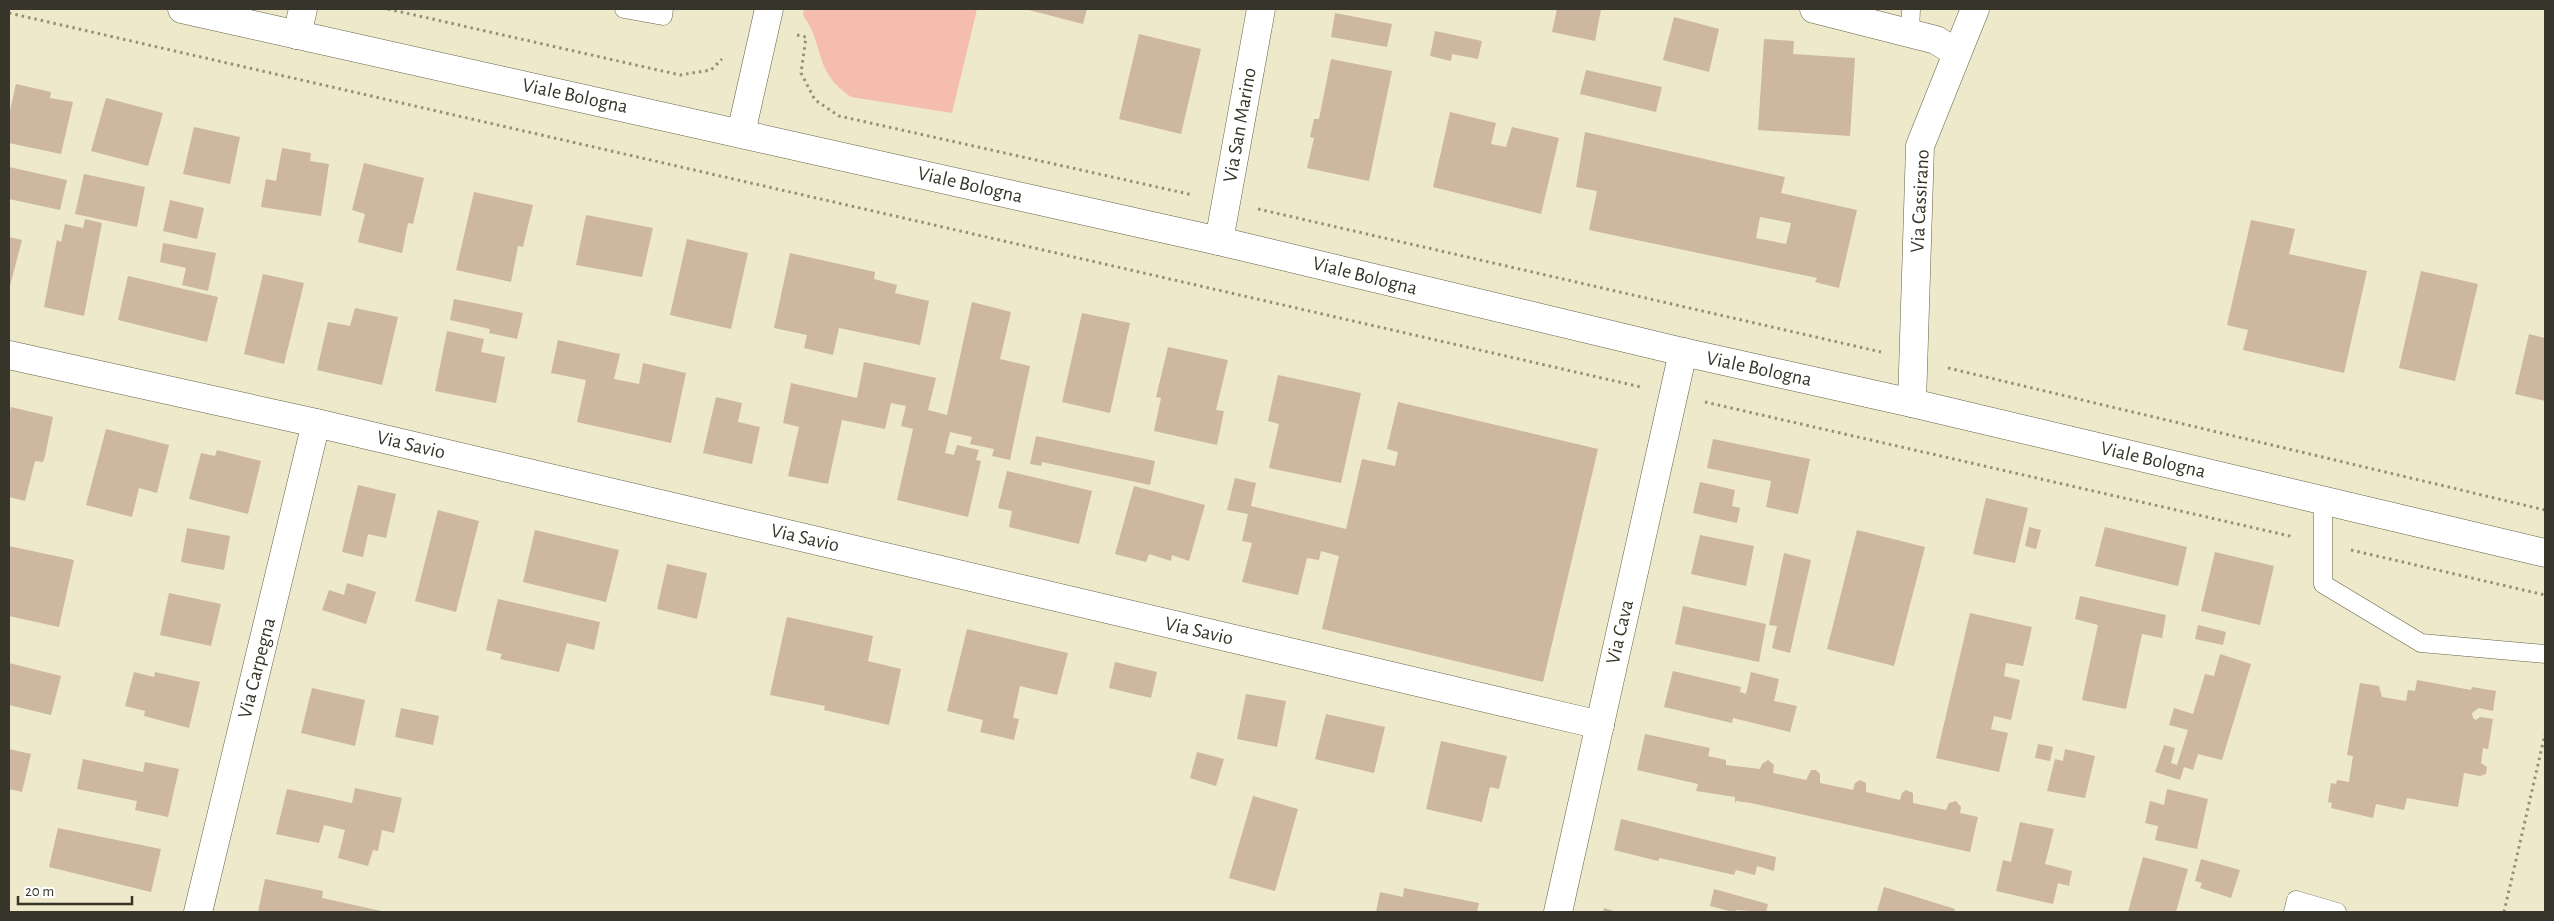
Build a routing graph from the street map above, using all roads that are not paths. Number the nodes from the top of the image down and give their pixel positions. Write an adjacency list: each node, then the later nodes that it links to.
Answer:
1 (182, 9): 10 (street, Viale Bologna)
2 (303, 9): 10 (street)
3 (624, 9): 4 (lane)
4 (664, 9)
5 (1261, 9): 13 (street, Via San Marino)
6 (1814, 9): 9 (street)
7 (1975, 9): 11 (street, Via Cassirano)
8 (766, 19): 12 (street)
9 (1910, 20): 11 (street)
10 (297, 35): 12 (street, Viale Bologna)
11 (1957, 53): 16 (street, Via Cassirano)
12 (740, 133): 13 (street, Viale Bologna)
13 (1219, 241): 14 (street, Viale Bologna)
14 (1683, 352): 16 (street, Viale Bologna); 21 (street, Via Cava)
15 (9, 355): 17 (street, Via Savio)
16 (1912, 403): 18 (street, Viale Bologna)
17 (316, 423): 21 (street, Via Savio); 22 (street, Via Carpegna)
18 (2323, 500): 19 (street, Viale Bologna); 20 (lane)
19 (2545, 552)
20 (2545, 654)
21 (1600, 725): 23 (street, Via Cava)
22 (198, 912)
23 (1558, 912)
24 (2293, 912): 25 (lane)
25 (2337, 912)

